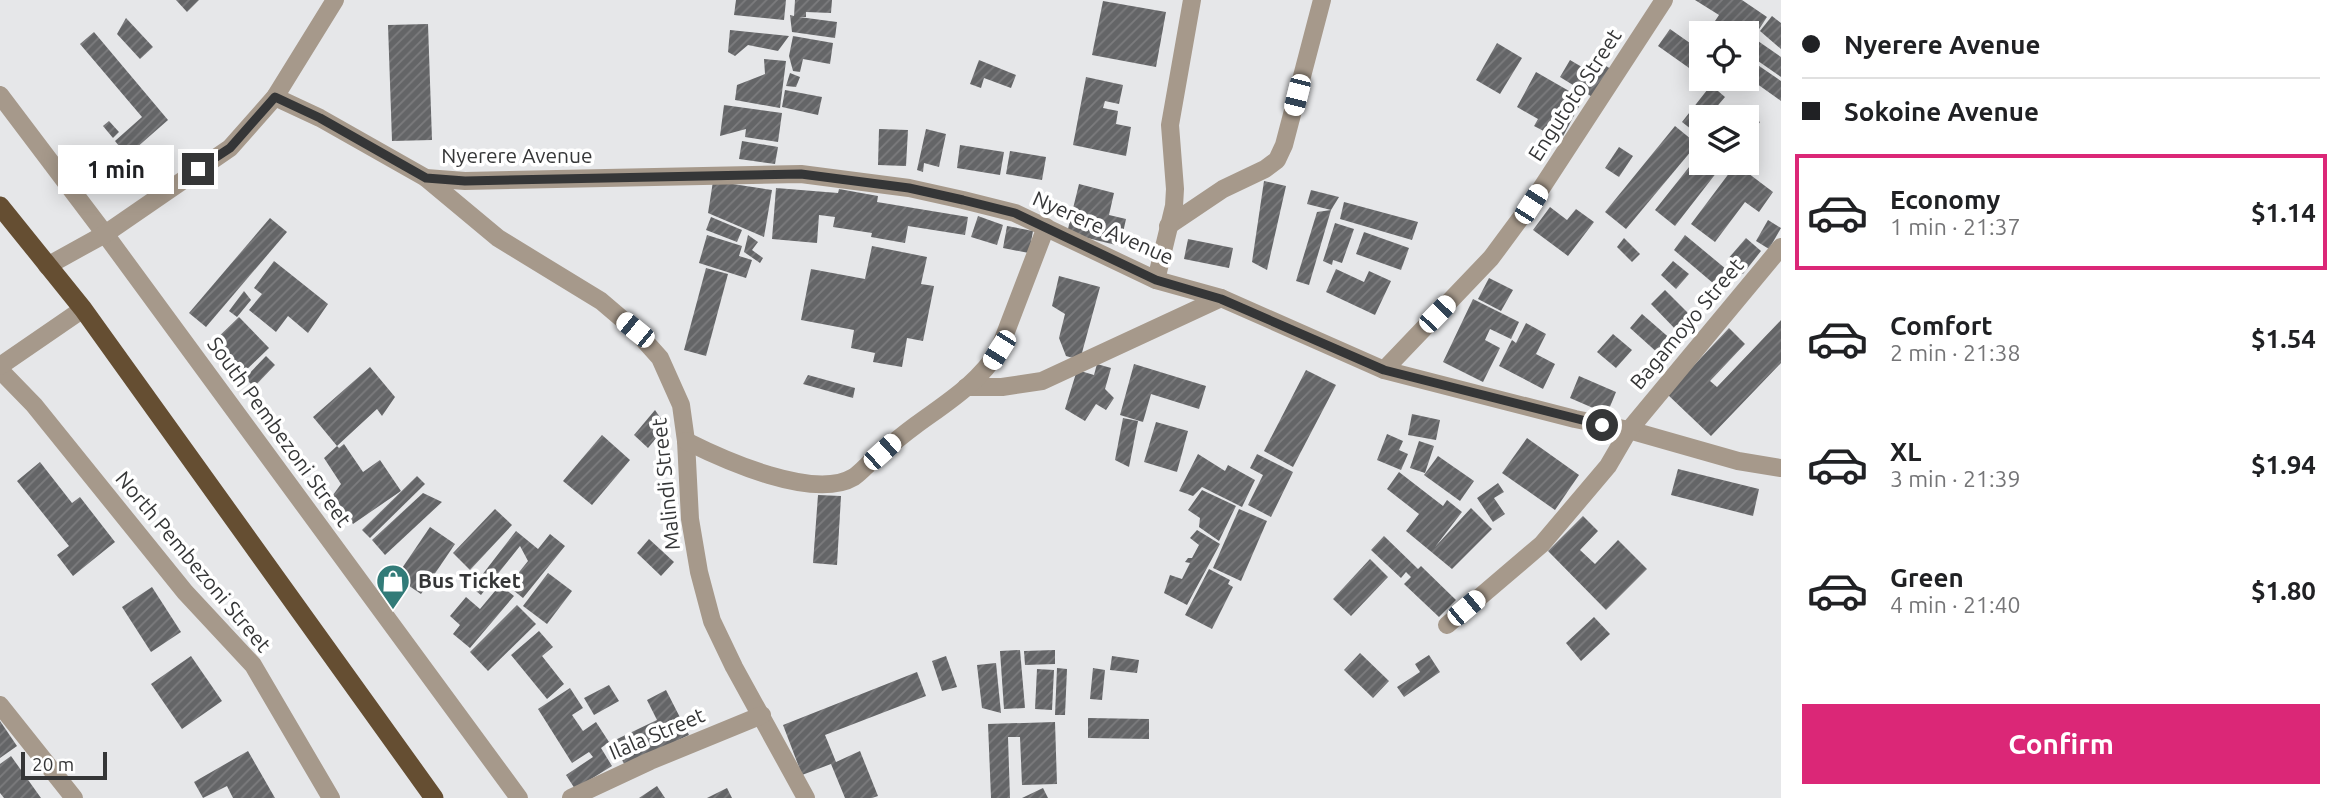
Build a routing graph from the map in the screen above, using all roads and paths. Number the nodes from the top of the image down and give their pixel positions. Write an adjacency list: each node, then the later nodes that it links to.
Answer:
1 (335, 0): 6 (street)
2 (1192, 0): 9 (street)
3 (1322, 0): 9 (street)
4 (1664, 0): 18 (street, Engutoto Street)
5 (0, 94): 11 (street, South Pembezoni Street)
6 (275, 97): 7 (street, Nyerere Avenue); 11 (street)
7 (426, 178): 10 (street, Nyerere Avenue); 21 (street, Malindi Street)
8 (0, 206): 13 (highway)
9 (1168, 226): 14 (street)
10 (1046, 227): 14 (street, Nyerere Avenue); 19 (street)
11 (105, 234): 13 (street); 29 (street, South Pembezoni Street)
12 (1781, 247): 20 (street, Bagamoyo Street)
13 (47, 266): 16 (highway)
14 (1156, 280): 15 (street, Nyerere Avenue)
15 (1221, 299): 18 (street, Nyerere Avenue); 19 (street)
16 (83, 309): 17 (street); 28 (highway)
17 (0, 368): 27 (street, North Pembezoni Street)
18 (1384, 370): 20 (street, Nyerere Avenue)
19 (966, 387): 21 (street)
20 (1629, 430): 22 (street, Nyerere Avenue); 23 (street, Bagamoyo Street)
21 (686, 441): 25 (street, Malindi Street)
22 (1781, 468)
23 (1447, 625)
24 (0, 705): 26 (street)
25 (762, 715): 30 (street, Ilala Street); 31 (street, Malindi Street)
26 (74, 798)
27 (331, 798)
28 (433, 798)
29 (519, 798)
30 (571, 798)
31 (806, 798)

